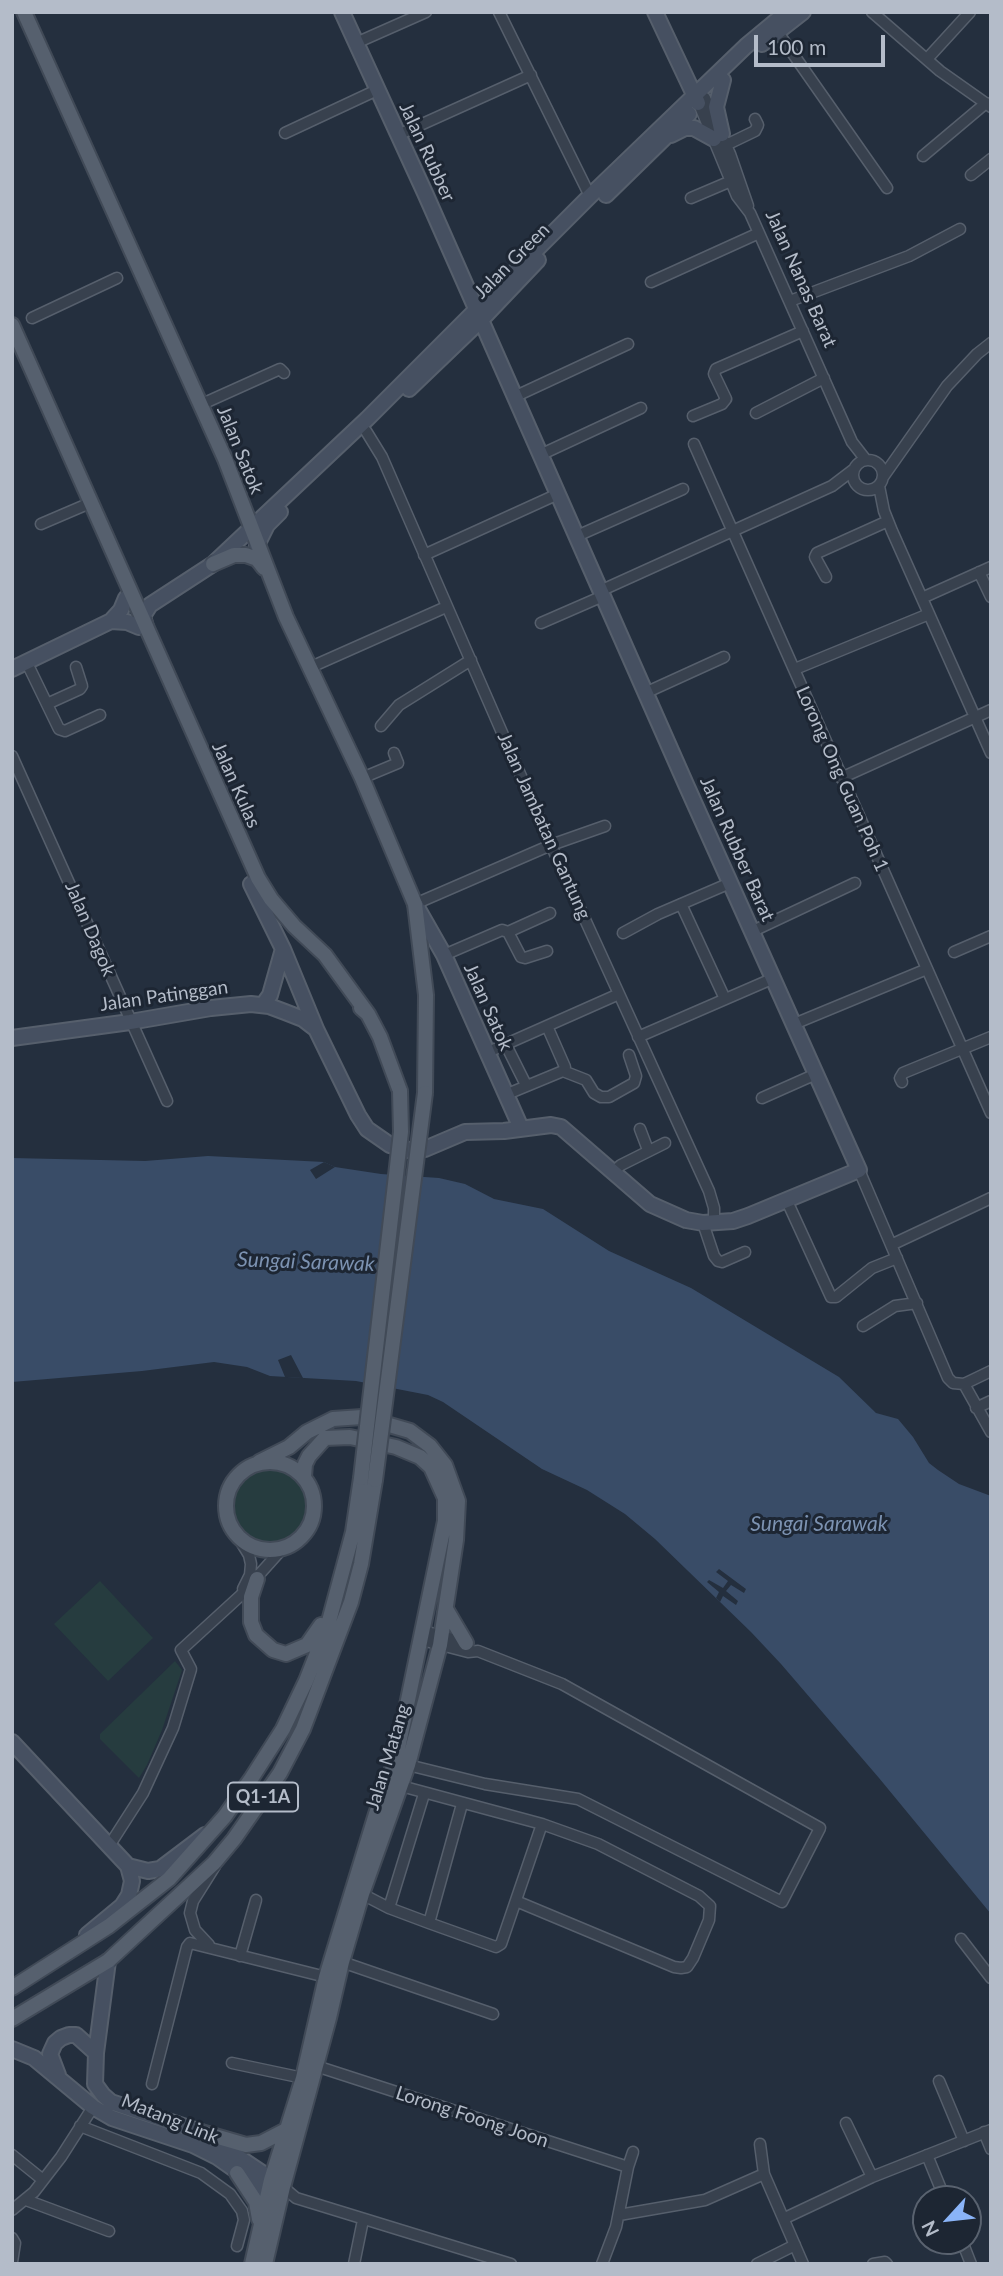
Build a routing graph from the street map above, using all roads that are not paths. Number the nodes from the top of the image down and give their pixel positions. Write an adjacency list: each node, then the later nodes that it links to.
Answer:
1 (24, 12): 46 (main road, Jalan Satok)
2 (342, 12): 12 (main road, Jalan Rubber)
3 (426, 12): 12 (street)
4 (499, 12): 14 (street)
5 (655, 12): 17 (main road)
6 (665, 12): 17 (main road)
7 (787, 12): 17 (main road, Jalan Green)
8 (803, 12): 11 (main road, Jalan Green)
9 (872, 12): 13 (street)
10 (970, 12): 13 (street)
11 (777, 31): 15 (main road, Jalan Green); 28 (street)
12 (356, 43): 16 (main road, Jalan Rubber)
13 (927, 59): 18 (street)
14 (531, 75): 21 (street); 29 (street)
15 (723, 80): 17 (main road, Jalan Green); 23 (main road)
16 (377, 90): 20 (street); 21 (main road, Jalan Rubber)
17 (700, 97): 22 (main road, Jalan Green); 23 (street); 29 (main road, Jalan Green)
18 (989, 105): 24 (street)
19 (755, 119): 23 (street)
20 (285, 134)
21 (398, 135): 37 (main road, Jalan Rubber)
22 (668, 136): 23 (main road); 37 (main road, Jalan Green)
23 (721, 139): 27 (street, Jalan Nanas Barat); 31 (street)
24 (923, 156)
25 (991, 159): 26 (street)
26 (971, 175)
27 (731, 181): 30 (street); 31 (street, Jalan Nanas Barat)
28 (887, 188)
29 (590, 196): 37 (main road, Jalan Green)
30 (691, 198)
31 (750, 213): 33 (street, Jalan Nanas Barat)
32 (960, 229): 36 (street)
33 (759, 233): 35 (street); 36 (street, Jalan Nanas Barat)
34 (117, 278): 38 (street)
35 (651, 282)
36 (790, 301): 40 (street, Jalan Nanas Barat)
37 (479, 314): 45 (main road, Jalan Rubber Barat); 50 (main road, Jalan Green); 66 (main road, Jalan Green)
38 (32, 318)
39 (12, 325): 63 (main road, Jalan Kulas)
40 (803, 331): 44 (street, Jalan Nanas Barat); 49 (street)
41 (628, 344): 45 (street)
42 (990, 346): 54 (street)
43 (284, 373): 46 (street)
44 (824, 378): 48 (street); 51 (street, Jalan Nanas Barat)
45 (514, 397): 53 (main road, Jalan Rubber Barat)
46 (200, 405): 66 (main road, Jalan Satok)
47 (641, 408): 53 (street)
48 (756, 413)
49 (693, 416)
50 (366, 431): 69 (main road, Jalan Green); 71 (street, Jalan Jambatan Gantung)
51 (852, 442): 55 (street, Jalan Nanas Barat); 57 (street, Jalan Nanas Barat)
52 (694, 444): 67 (street, Lorong Ong Guan Poh 1)
53 (540, 455): 62 (main road, Jalan Rubber Barat)
54 (895, 458): 56 (street); 58 (street)
55 (866, 460): 56 (street); 57 (street)
56 (878, 463): 58 (street)
57 (854, 469): 59 (street); 61 (street)
58 (881, 481): 61 (street); 64 (street)
59 (832, 486): 61 (street); 67 (street)
60 (683, 489): 68 (street)
61 (862, 489): 64 (street)
62 (558, 494): 68 (main road, Jalan Rubber Barat); 71 (street)
63 (90, 503): 65 (street); 70 (main road, Jalan Kulas)
64 (886, 516): 76 (street); 80 (street)
65 (41, 524)
66 (250, 528): 69 (main road, Jalan Satok); 72 (main road, Jalan Green)
67 (733, 531): 77 (street); 91 (street, Lorong Ong Guan Poh 1)
68 (577, 537): 77 (main road, Jalan Rubber Barat)
69 (257, 545): 74 (main road, Jalan Satok)
70 (109, 546): 78 (main road, Jalan Kulas); 85 (main road, Jalan Kulas)
71 (424, 555): 81 (street, Jalan Jambatan Gantung)
72 (213, 564): 74 (main road); 85 (main road, Jalan Green)
73 (991, 567): 75 (street)
74 (267, 572): 90 (main road, Jalan Satok)
75 (979, 572): 79 (street); 80 (street)
76 (825, 577)
77 (601, 593): 84 (street); 93 (main road, Jalan Rubber Barat)
78 (126, 597): 83 (main road); 85 (main road, Jalan Kulas)
79 (991, 597)
80 (922, 598): 82 (street)
81 (446, 607): 87 (street, Jalan Jambatan Gantung); 90 (street)
82 (929, 614): 91 (street); 97 (street)
83 (111, 621): 85 (main road); 88 (main road)
84 (541, 623)
85 (143, 629): 108 (main road, Jalan Kulas); 125 (main road, Jalan Kulas)
86 (724, 657): 93 (street)
87 (471, 660): 98 (street); 105 (street, Jalan Jambatan Gantung)
88 (27, 663): 92 (main road); 94 (street)
89 (76, 667): 94 (street)
90 (311, 667): 102 (main road, Jalan Satok)
91 (794, 669): 103 (street, Lorong Ong Guan Poh 1)
92 (12, 670)
93 (645, 693): 106 (main road, Jalan Rubber Barat)
94 (47, 704): 96 (street)
95 (991, 710): 97 (street)
96 (100, 715)
97 (975, 718): 100 (street); 103 (street)
98 (381, 726)
99 (394, 752): 102 (street)
100 (991, 753)
101 (12, 756): 126 (street, Jalan Dagok)
102 (362, 778): 109 (main road, Jalan Satok)
103 (841, 778): 120 (street, Lorong Ong Guan Poh 1)
104 (605, 826): 105 (street)
105 (551, 845): 109 (street); 122 (street, Jalan Jambatan Gantung)
106 (730, 883): 110 (street); 112 (main road, Jalan Rubber Barat)
107 (855, 883): 112 (street)
108 (251, 884): 116 (main road, Jalan Kulas); 125 (main road, Jalan Kulas)
109 (415, 904): 119 (main road, Jalan Satok); 166 (main road, Jalan Satok, bridge)
110 (681, 904): 114 (street); 123 (street)
111 (550, 913): 113 (street)
112 (753, 931): 121 (main road, Jalan Rubber Barat)
113 (508, 932): 117 (street); 119 (street)
114 (623, 933)
115 (991, 936): 118 (street)
116 (283, 949): 124 (main road); 129 (main road, Jalan Kulas)
117 (547, 951)
118 (954, 952)
119 (444, 955): 135 (main road, Jalan Satok)
120 (927, 969): 127 (street); 134 (street, Lorong Ong Guan Poh 1)
121 (774, 978): 123 (street); 127 (main road, Jalan Rubber Barat)
122 (619, 994): 128 (street); 130 (street, Jalan Jambatan Gantung)
123 (724, 999): 130 (street)
124 (263, 1004): 126 (main road, Jalan Patinggan); 129 (main road, Jalan Patinggan)
125 (368, 1014): 166 (main road, Jalan Kulas, bridge)
126 (130, 1022): 132 (main road, Jalan Patinggan); 143 (street, Jalan Dagok)
127 (794, 1024): 138 (main road, Jalan Rubber Barat)
128 (547, 1026): 133 (street); 137 (street)
129 (316, 1029): 145 (main road, Jalan Kulas)
130 (638, 1037): 153 (street, Jalan Jambatan Gantung)
131 (991, 1037): 134 (street)
132 (12, 1038)
133 (506, 1045): 135 (street); 140 (street)
134 (963, 1048): 139 (street); 144 (street, Lorong Ong Guan Poh 1)
135 (486, 1053): 141 (main road, Jalan Satok)
136 (629, 1055): 137 (street)
137 (563, 1071): 140 (street)
138 (816, 1074): 142 (street); 149 (main road, Jalan Rubber Barat)
139 (902, 1082)
140 (526, 1085): 141 (street)
141 (505, 1095): 145 (main road, Jalan Satok)
142 (762, 1098)
143 (167, 1101)
144 (991, 1113)
145 (521, 1128): 150 (main road, Jalan Kulas)
146 (640, 1129): 148 (street)
147 (665, 1143): 148 (street)
148 (648, 1150): 150 (street)
149 (859, 1170): 152 (main road); 154 (street, Jalan Rubber Barat)
150 (613, 1172): 153 (main road, Jalan Kulas)
151 (991, 1198): 154 (street)
152 (787, 1201): 153 (main road); 156 (street)
153 (709, 1223): 155 (street, Jalan Jambatan Gantung)
154 (891, 1245): 156 (street, Jalan Rubber Barat)
155 (745, 1252)
156 (897, 1258): 157 (street, Jalan Rubber Barat)
157 (917, 1303): 158 (street); 160 (street, Jalan Rubber Barat)
158 (863, 1326)
159 (991, 1371): 160 (street)
160 (964, 1384): 162 (street, Jalan Rubber Barat)
161 (991, 1401): 162 (street)
162 (976, 1408): 163 (street, Jalan Rubber Barat)
163 (990, 1431)
164 (259, 1462): 165 (main road); 167 (main road); 172 (main road)
165 (304, 1477): 168 (main road); 173 (main road, Jalan Matang)
166 (368, 1479): 170 (main road); 183 (main road, Q1-1A)
167 (238, 1537): 168 (main road); 171 (street)
168 (283, 1548): 169 (street)
169 (257, 1579): 170 (main road); 171 (street)
170 (336, 1595): 181 (main road)
171 (240, 1596): 182 (street)
172 (446, 1609): 174 (main road); 174 (main road)
173 (423, 1636): 174 (street); 196 (main road, Jalan Matang)
174 (456, 1645): 176 (main road, Jalan Matang); 176 (street)
175 (12, 1742): 182 (main road)
176 (408, 1765): 177 (main road, Jalan Matang)
177 (401, 1786): 178 (street); 185 (main road, Jalan Matang)
178 (424, 1794): 179 (street); 188 (street)
179 (462, 1804): 180 (street); 189 (street)
180 (542, 1824): 187 (street); 187 (street)
181 (212, 1831): 184 (main road); 191 (main road)
182 (109, 1846): 184 (main road)
183 (214, 1863): 192 (street); 194 (main road, Q1-1A)
184 (128, 1866): 191 (main road)
185 (362, 1894): 188 (street); 195 (main road, Jalan Matang)
186 (256, 1900): 193 (street)
187 (516, 1901): 189 (street)
188 (389, 1908): 189 (street)
189 (429, 1923)
190 (961, 1938): 197 (street)
191 (77, 1948): 198 (main road)
192 (215, 1950): 193 (street); 208 (street)
193 (240, 1956): 196 (street)
194 (108, 1961): 200 (main road, Q1-1A); 202 (main road, Matang Link)
195 (342, 1962): 199 (street); 204 (main road, Jalan Matang)
196 (326, 1977): 206 (main road, Jalan Matang)
197 (991, 1978)
198 (12, 1988)
199 (493, 2014)
200 (12, 2019)
201 (12, 2049): 205 (main road, Matang Link)
202 (96, 2053): 205 (main road); 214 (main road, Matang Link)
203 (232, 2063): 206 (street)
204 (316, 2066): 221 (street, Lorong Foong Joon); 227 (main road, Jalan Matang)
205 (58, 2077): 209 (main road, Matang Link)
206 (303, 2078): 212 (main road, Jalan Matang)
207 (939, 2081): 215 (street)
208 (152, 2084)
209 (93, 2107): 211 (street); 222 (main road, Matang Link)
210 (846, 2123): 224 (street)
211 (80, 2126): 225 (street); 237 (street)
212 (288, 2129): 214 (main road); 227 (main road, Jalan Matang)
213 (987, 2131): 215 (street); 217 (street)
214 (201, 2132): 227 (main road, Matang Link)
215 (964, 2141): 220 (street)
216 (760, 2144): 223 (street)
217 (991, 2149)
218 (633, 2152): 221 (street)
219 (12, 2155): 225 (street)
220 (927, 2155): 224 (street); 226 (street)
221 (628, 2167): 230 (street)
222 (237, 2173): 227 (main road, Matang Link); 234 (main road)
223 (764, 2174): 230 (street); 231 (street)
224 (872, 2177): 231 (street)
225 (43, 2180): 228 (street)
226 (939, 2185)
227 (275, 2190): 232 (street); 234 (main road, Jalan Matang); 241 (main road, Jalan Matang)
228 (26, 2200): 229 (street); 233 (street)
229 (12, 2210)
230 (619, 2215): 243 (street)
231 (785, 2218): 236 (street)
232 (363, 2220): 239 (street); 242 (street)
233 (109, 2231)
234 (259, 2231): 240 (main road, Jalan Matang)
235 (12, 2238): 238 (street)
236 (795, 2245): 244 (street); 245 (street)
237 (237, 2246)
238 (12, 2262)
239 (505, 2263)
240 (251, 2264)
241 (265, 2264)
242 (354, 2264)
243 (603, 2264)
244 (757, 2264)
245 (803, 2264)
246 (873, 2264): 247 (street)
247 (887, 2264)

